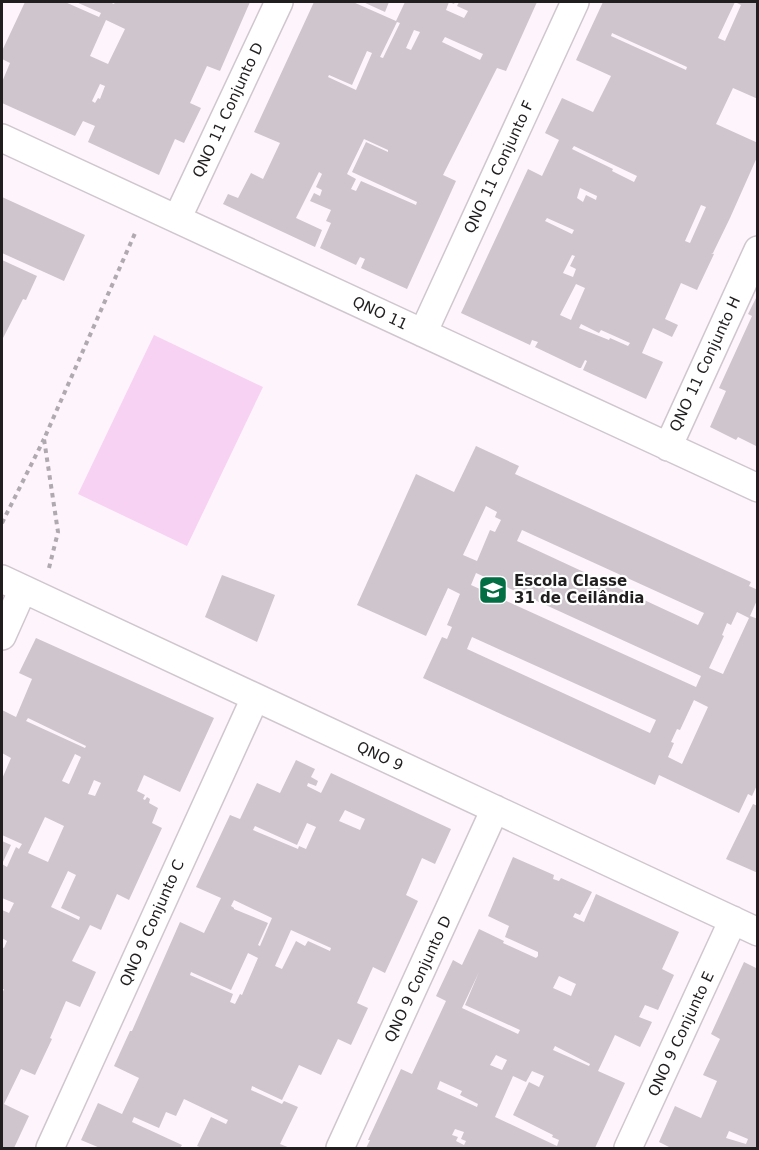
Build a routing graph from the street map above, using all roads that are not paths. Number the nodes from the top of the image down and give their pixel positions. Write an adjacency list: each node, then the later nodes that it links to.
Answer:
1 (279, 2): 4 (street, QNO 11 Conjunto D)
2 (574, 2): 6 (street, QNO 11 Conjunto F)
3 (2, 138): 4 (street, QNO 11)
4 (177, 219): 6 (street, QNO 11)
5 (758, 250): 7 (street, QNO 11 Conjunto H)
6 (423, 333): 7 (street, QNO 11)
7 (668, 447): 8 (street, QNO 11)
8 (758, 488)
9 (22, 589): 10 (street); 11 (street, QNO 9)
10 (2, 636)
11 (255, 698): 12 (street, QNO 9); 15 (street, QNO 9 Conjunto C)
12 (495, 810): 13 (street, QNO 9); 16 (street, QNO 9 Conjunto D)
13 (733, 920): 14 (street, QNO 9); 17 (street, QNO 9 Conjunto E)
14 (758, 932)
15 (50, 1149)
16 (340, 1149)
17 (628, 1149)

